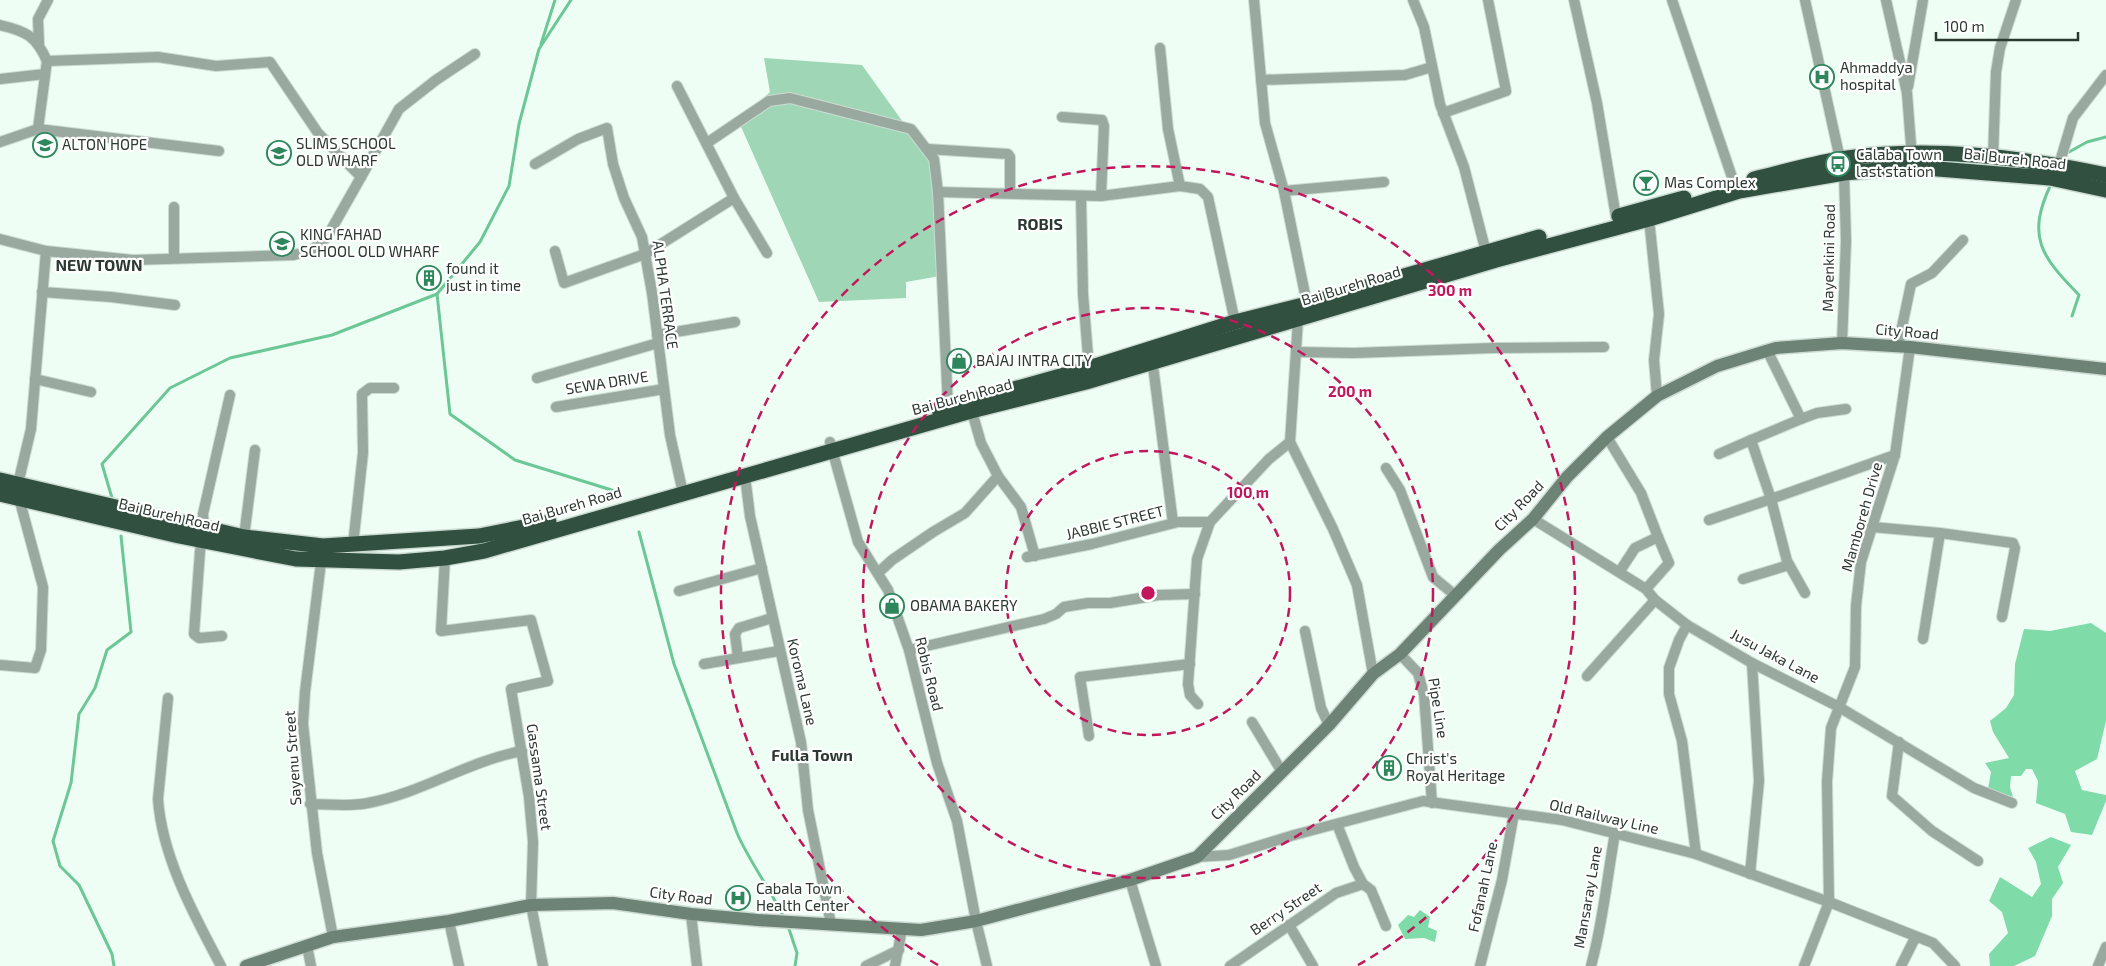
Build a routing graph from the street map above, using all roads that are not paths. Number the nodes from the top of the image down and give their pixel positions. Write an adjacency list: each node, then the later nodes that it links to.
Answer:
1 (48, 0): 12 (street)
2 (1254, 0): 20 (street)
3 (1414, 0): 16 (street)
4 (1488, 0): 23 (street)
5 (1574, 0): 48 (street)
6 (1672, 0): 38 (street)
7 (1805, 0): 34 (street, Mayenkini Road)
8 (1886, 0): 22 (street)
9 (1923, 0): 22 (street)
10 (2016, 0): 30 (street)
11 (0, 25): 12 (street)
12 (39, 43): 15 (street)
13 (1160, 48): 39 (street)
14 (475, 54): 36 (street)
15 (47, 61): 17 (street); 36 (street)
16 (1432, 68): 20 (street); 23 (street)
17 (44, 74): 19 (street); 25 (street)
18 (2106, 75): 33 (street)
19 (0, 78)
20 (1261, 80): 41 (street)
21 (677, 86): 27 (street)
22 (1907, 93): 31 (street)
23 (1443, 112): 54 (street)
24 (1062, 118): 45 (street)
25 (38, 129): 26 (street); 29 (street)
26 (0, 142)
27 (706, 144): 28 (street); 46 (street)
28 (927, 149): 42 (street); 43 (street)
29 (219, 151)
30 (1993, 158): 31 (highway, Bai Bureh Road); 33 (highway, Bai Bureh Road)
31 (1912, 160): 34 (highway, Bai Bureh Road); 40 (highway, Bai Bureh Road)
32 (534, 164): 56 (street, ALPHA TERRACE)
33 (2059, 165): 35 (highway, Bai Bureh Road)
34 (1842, 166): 38 (highway, Bai Bureh Road); 49 (highway, Bai Bureh Road); 65 (street, Mayenkini Road)
35 (2106, 176)
36 (361, 177): 57 (street)
37 (1384, 182): 41 (street)
38 (1734, 183): 48 (highway, Bai Bureh Road)
39 (1180, 186): 45 (street); 63 (street)
40 (2106, 190)
41 (1284, 191): 59 (street)
42 (938, 192): 43 (street); 82 (street)
43 (1010, 192): 44 (street)
44 (1081, 196): 45 (street); 71 (street)
45 (1101, 196)
46 (734, 198): 55 (street); 56 (street)
47 (174, 207): 57 (street)
48 (1616, 217): 54 (highway, Bai Bureh Road)
49 (1649, 219): 61 (highway, Bai Bureh Road); 79 (street)
50 (0, 239): 52 (street)
51 (1963, 240): 66 (street, Mamboreh Drive)
52 (46, 251): 57 (street); 58 (street)
53 (555, 251): 56 (street)
54 (1486, 252): 59 (highway, Bai Bureh Road)
55 (767, 253)
56 (645, 254): 64 (street, ALPHA TERRACE)
57 (174, 258)
58 (42, 292): 60 (street); 74 (street)
59 (1307, 304): 63 (highway, Bai Bureh Road)
60 (175, 305)
61 (1298, 320): 69 (street); 70 (highway, Bai Bureh Road)
62 (735, 322): 64 (street)
63 (1235, 322): 70 (highway, Bai Bureh Road)
64 (657, 339): 73 (street); 76 (street, ALPHA TERRACE)
65 (1842, 344): 66 (main road, City Road); 68 (main road, City Road)
66 (1904, 346): 72 (main road, City Road); 91 (street, Mamboreh Drive)
67 (1604, 347): 69 (street)
68 (1767, 350): 79 (main road, City Road); 84 (street)
69 (1297, 352): 87 (street)
70 (1151, 355): 71 (highway, Bai Bureh Road); 80 (highway, Bai Bureh Road); 103 (street)
71 (1089, 368): 80 (highway, Bai Bureh Road)
72 (2106, 369)
73 (537, 378)
74 (35, 379): 77 (street); 97 (street)
75 (394, 388): 109 (street)
76 (664, 389): 81 (street, SEWA DRIVE); 96 (street, ALPHA TERRACE)
77 (91, 392)
78 (230, 395): 106 (street)
79 (1656, 396): 85 (main road, City Road)
80 (970, 406): 82 (highway, Bai Bureh Road); 88 (highway, Bai Bureh Road); 94 (street)
81 (556, 407)
82 (948, 407): 88 (highway, Bai Bureh Road)
83 (1846, 408): 84 (street)
84 (1801, 419): 86 (street)
85 (1607, 437): 100 (main road, City Road); 108 (street)
86 (1751, 440): 90 (street); 99 (street)
87 (1290, 442): 102 (street); 138 (street)
88 (832, 446): 93 (highway, Bai Bureh Road); 96 (highway, Bai Bureh Road); 115 (street, Robis Road)
89 (255, 450): 107 (street)
90 (1719, 454)
91 (1896, 455): 99 (street); 104 (street, Mamboreh Drive)
92 (1386, 468): 121 (street)
93 (744, 476): 96 (highway, Bai Bureh Road); 113 (street, Koroma Lane)
94 (998, 476): 103 (street, JABBIE STREET); 115 (street)
95 (0, 480): 97 (highway, Bai Bureh Road)
96 (682, 490): 109 (highway, Bai Bureh Road); 111 (highway, Bai Bureh Road)
97 (18, 491): 98 (highway, Bai Bureh Road); 106 (highway, Bai Bureh Road); 137 (street)
98 (0, 494)
99 (1772, 499): 101 (street); 112 (street)
100 (1533, 520): 114 (street, Jusu Jaka Lane); 121 (main road, City Road)
101 (1709, 520)
102 (1210, 522): 103 (street, JABBIE STREET); 120 (street)
103 (1173, 523)
104 (1872, 527): 105 (street); 142 (street, Mamboreh Drive)
105 (1940, 533): 123 (street); 128 (street)
106 (203, 534): 107 (highway, Bai Bureh Road); 110 (highway, Bai Bureh Road); 127 (street)
107 (244, 537): 110 (highway, Bai Bureh Road)
108 (1658, 537): 114 (street); 117 (street)
109 (353, 545): 110 (highway, Bai Bureh Road)
110 (322, 553): 111 (highway, Bai Bureh Road); 150 (street, Sayenu Street)
111 (445, 558): 147 (street, Gassama Street)
112 (1789, 565): 116 (street); 119 (street)
113 (762, 568): 118 (street); 124 (street, Koroma Lane)
114 (1620, 571): 117 (street, Jusu Jaka Lane)
115 (878, 573): 130 (street, Robis Road)
116 (1743, 579)
117 (1646, 589): 122 (street, Jusu Jaka Lane)
118 (679, 591)
119 (1806, 593)
120 (1195, 594): 130 (street); 136 (street)
121 (1456, 596): 132 (main road, City Road)
122 (1655, 600): 125 (street, Jusu Jaka Lane); 139 (street)
123 (2002, 617)
124 (772, 618): 131 (street, Koroma Lane); 133 (street)
125 (1687, 625): 134 (street, Jusu Jaka Lane); 155 (street)
126 (1305, 631): 144 (street)
127 (222, 636)
128 (1923, 640)
129 (1416, 646): 132 (street)
130 (909, 650): 165 (street, Robis Road)
131 (779, 651): 133 (street); 166 (street, Koroma Lane)
132 (1402, 657): 138 (main road, City Road); 149 (street, Pipe Line)
133 (738, 658): 135 (street)
134 (1752, 663): 142 (street, Jusu Jaka Lane); 158 (street)
135 (704, 664)
136 (1190, 664): 141 (street); 145 (street)
137 (0, 665)
138 (1373, 674): 144 (main road, City Road)
139 (1587, 676)
140 (168, 698): 175 (street)
141 (1198, 704)
142 (1839, 707): 146 (street, Jusu Jaka Lane); 161 (street, Mamboreh Drive)
143 (1252, 722): 148 (street)
144 (1329, 725): 148 (main road, City Road)
145 (1089, 736)
146 (1900, 742): 151 (street, Jusu Jaka Lane); 157 (street)
147 (522, 751): 150 (street); 162 (street, Gassama Street)
148 (1282, 772): 156 (main road, City Road)
149 (1432, 803): 152 (street, Old Railway Line); 153 (street, Old Railway Line)
150 (310, 804): 170 (street, Sayenu Street)
151 (2012, 804)
152 (1514, 814): 154 (street, Old Railway Line); 187 (street, Fofanah Lane)
153 (1337, 824): 156 (street, Old Railway Line); 160 (street)
154 (1615, 834): 155 (street, Old Railway Line); 188 (street, Mansaray Lane)
155 (1696, 854): 158 (street, Old Railway Line)
156 (1197, 857): 159 (main road, City Road)
157 (1978, 861)
158 (1750, 874): 161 (street, Old Railway Line)
159 (1130, 880): 165 (main road, City Road); 184 (street)
160 (1363, 884): 167 (street, Berry Street); 168 (street)
161 (1829, 902): 171 (street, Old Railway Line); 189 (street)
162 (531, 905): 163 (main road, City Road); 164 (main road, City Road); 179 (street, Gassama Street)
163 (691, 914): 166 (main road, City Road); 180 (street)
164 (449, 921): 170 (main road, City Road); 178 (street)
165 (976, 921): 169 (main road, City Road); 183 (street, Robis Road)
166 (831, 924): 169 (main road, City Road)
167 (1290, 925): 185 (street, Berry Street); 186 (street)
168 (1386, 926)
169 (902, 929): 174 (street)
170 (333, 937): 172 (main road, City Road)
171 (1915, 938): 190 (street); 191 (street, Old Railway Line)
172 (307, 946): 176 (main road, City Road); 177 (street)
173 (2106, 947): 192 (street)
174 (899, 950): 181 (street); 182 (street)
175 (221, 966)
176 (246, 966)
177 (311, 966)
178 (459, 966)
179 (542, 966)
180 (697, 966)
181 (866, 966)
182 (896, 966)
183 (987, 966)
184 (1156, 966)
185 (1231, 966)
186 (1312, 966)
187 (1480, 966)
188 (1591, 966)
189 (1804, 966)
190 (1901, 966)
191 (1955, 966)
192 (2098, 966)

